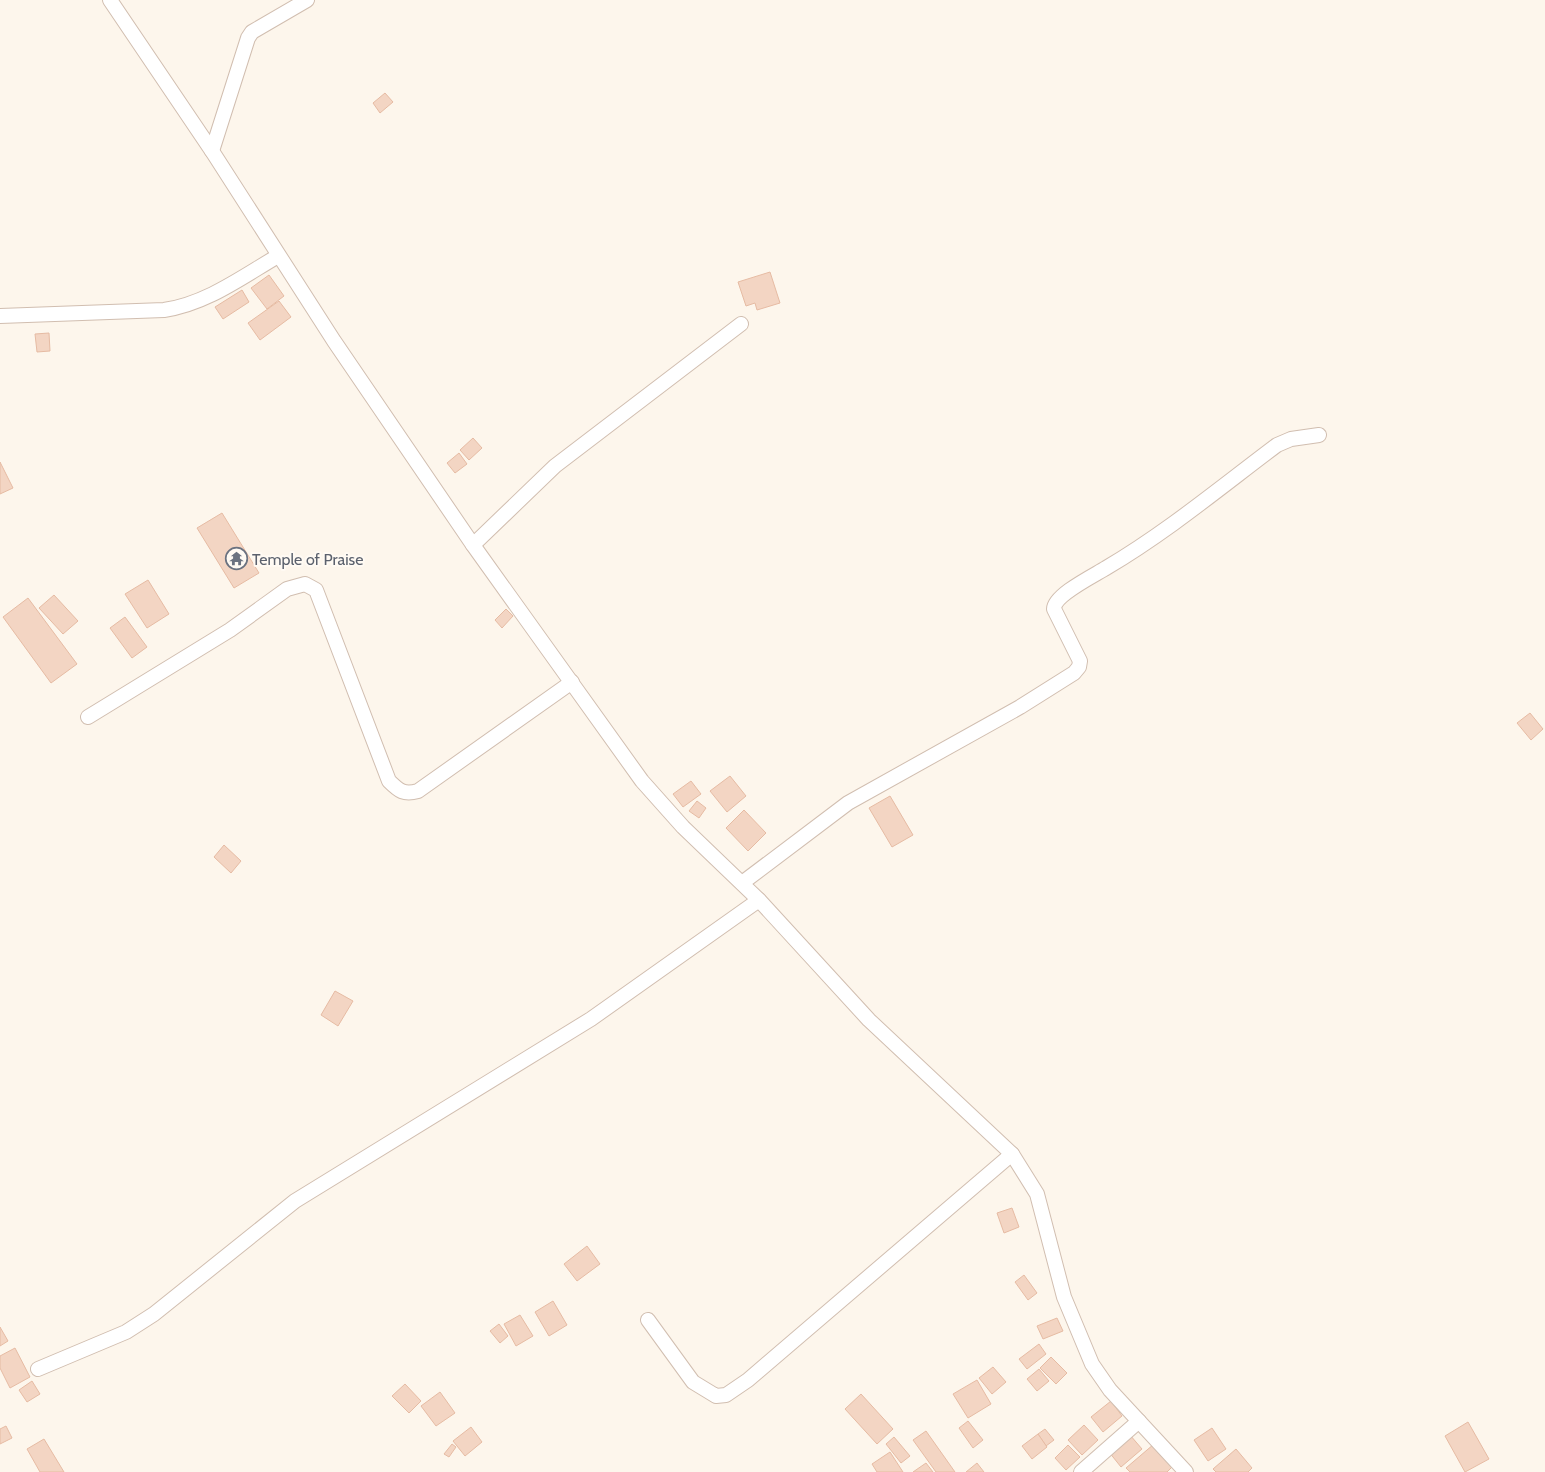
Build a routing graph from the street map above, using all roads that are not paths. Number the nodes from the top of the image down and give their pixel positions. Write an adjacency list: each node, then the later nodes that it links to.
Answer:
1 (110, 0): 3 (street)
2 (307, 0): 3 (street)
3 (212, 151): 4 (street)
4 (278, 256): 5 (street); 8 (street)
5 (0, 316)
6 (741, 324): 8 (street)
7 (1319, 435): 11 (street)
8 (473, 545): 9 (street)
9 (572, 682): 10 (street); 11 (street)
10 (88, 717)
11 (742, 884): 12 (street)
12 (759, 900): 13 (street); 15 (street)
13 (1012, 1154): 14 (street); 16 (street)
14 (648, 1320)
15 (38, 1369)
16 (1138, 1421): 17 (street); 18 (street)
17 (1081, 1472)
18 (1186, 1472)

